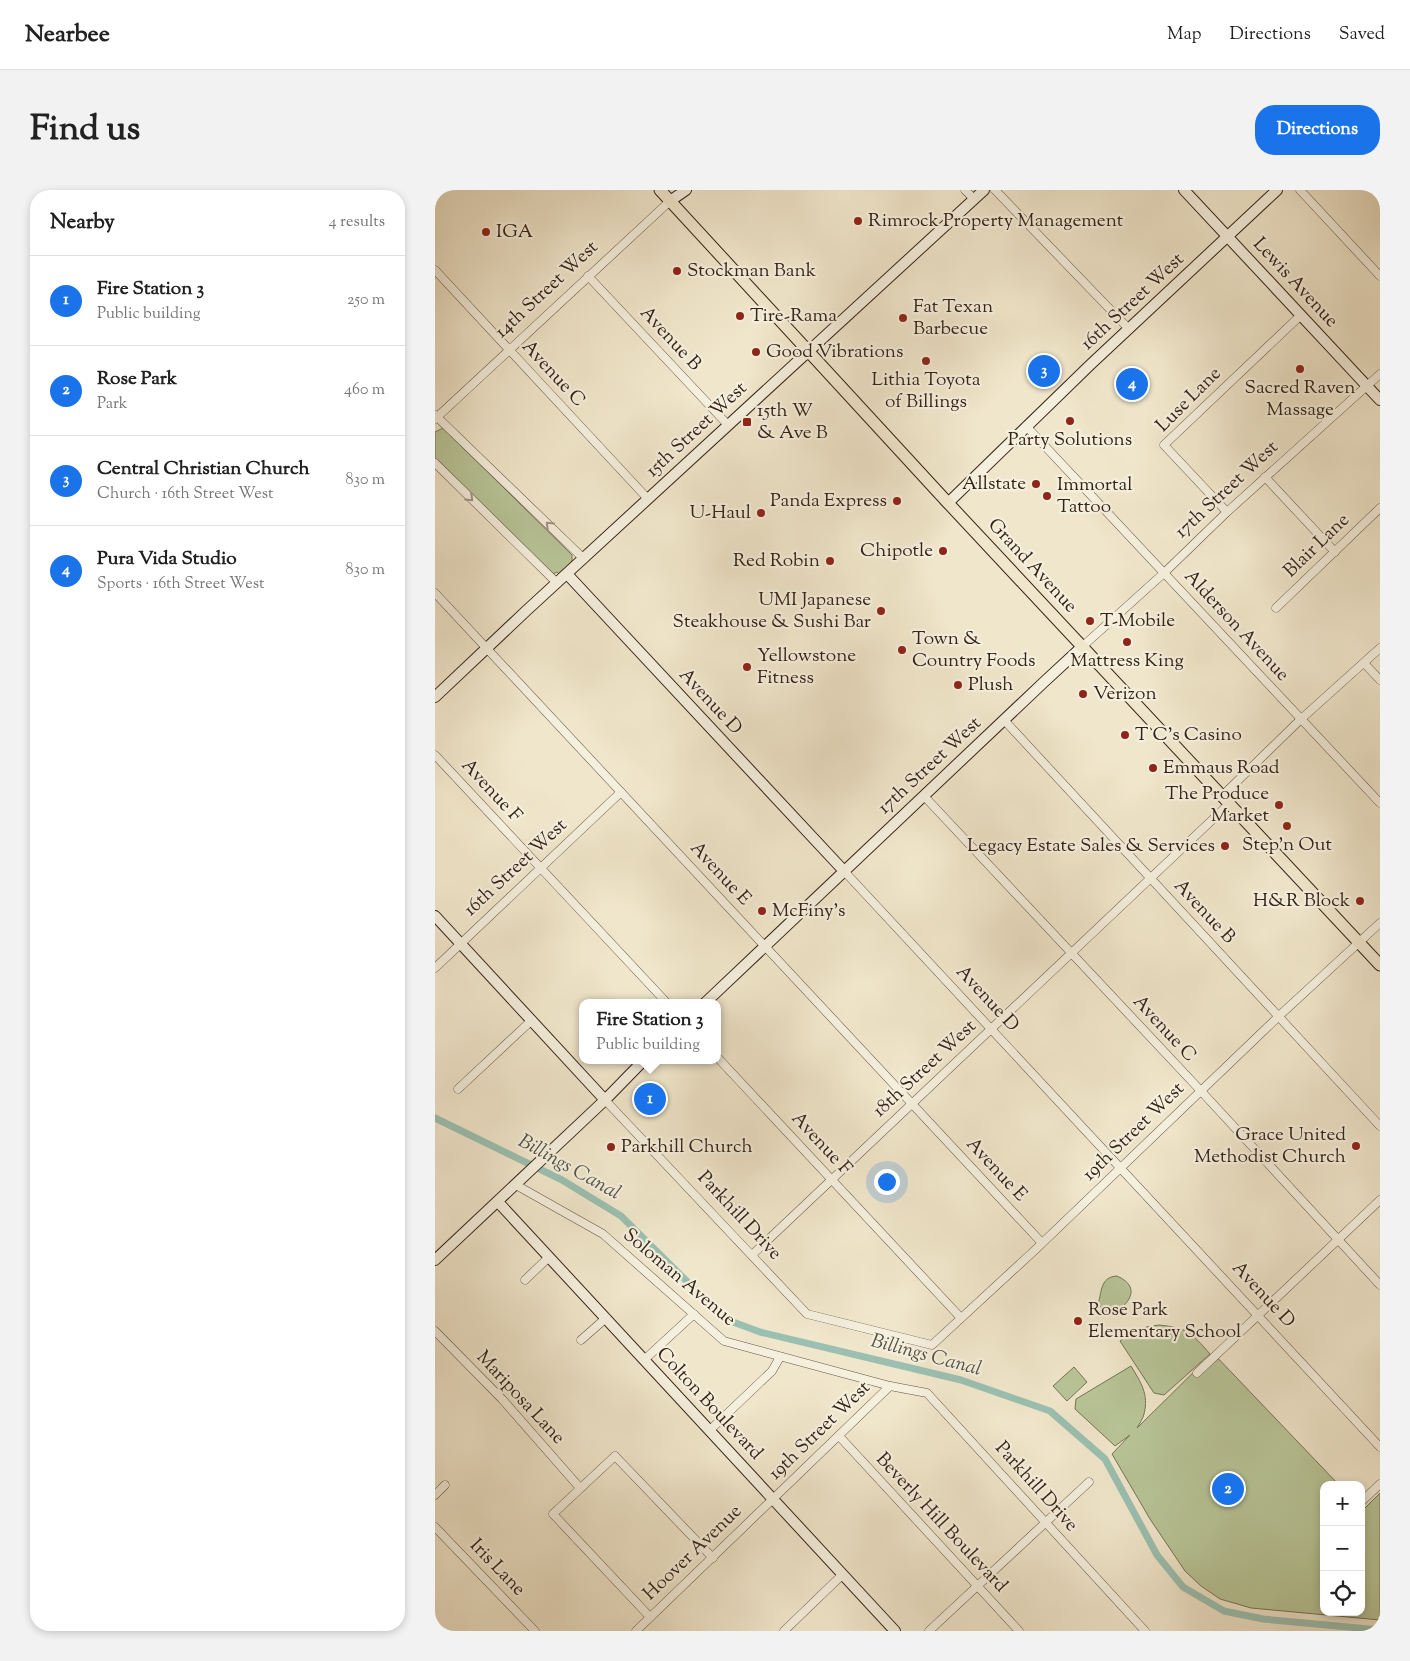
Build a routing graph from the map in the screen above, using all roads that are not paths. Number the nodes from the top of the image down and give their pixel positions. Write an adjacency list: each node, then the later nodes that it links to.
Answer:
1 (660, 190): 10 (main road, Grand Avenue)
2 (686, 190): 10 (street, 14th Street West)
3 (965, 190): 9 (street)
4 (984, 190): 9 (street, 15th Street West)
5 (995, 190): 16 (street)
6 (1184, 190): 11 (street, Lewis Avenue)
7 (1277, 190): 11 (street, 16th Street West)
8 (1300, 190): 14 (street)
9 (974, 199): 18 (street, 15th Street West)
10 (670, 201): 13 (street, 14th Street West); 18 (main road, Grand Avenue)
11 (1228, 237): 15 (street, Lewis Avenue); 16 (street, 16th Street West)
12 (435, 270): 17 (street, Avenue C)
13 (588, 276): 17 (street, 14th Street West); 23 (street, Avenue B)
14 (1380, 276)
15 (1301, 315): 20 (street, Lewis Avenue); 30 (street, Luse Lane)
16 (1129, 329): 24 (street, 16th Street West)
17 (508, 350): 22 (street, 14th Street West); 27 (street, Avenue C)
18 (807, 351): 23 (street, 15th Street West); 28 (main road, Grand Avenue)
19 (1380, 374): 20 (street, 17th Street West)
20 (1367, 386): 21 (street, Lewis Avenue); 26 (street, 17th Street West)
21 (1380, 400)
22 (436, 417): 32 (street, one-way to 22)
23 (728, 425): 27 (street, 15th Street West)
24 (1026, 426): 28 (street, 16th Street West); 33 (street, Alderson Avenue)
25 (435, 463): 35 (street, one-way to 35)
26 (1265, 477): 30 (street, 17th Street West); 31 (street)
27 (648, 499): 32 (street, 15th Street West)
28 (948, 503): 38 (main road, Grand Avenue)
29 (1380, 508): 31 (street, Blair Lane)
30 (1227, 512): 33 (street, 17th Street West)
31 (1335, 552): 37 (street, Blair Lane)
32 (584, 559): 34 (street, 15th Street West)
33 (1164, 572): 38 (street, 17th Street West); 45 (street, Alderson Avenue)
34 (567, 574): 35 (street, 15th Street West); 52 (street, Avenue D)
35 (557, 583): 39 (street, 15th Street West)
36 (435, 593): 39 (street, Avenue E)
37 (1277, 608)
38 (1083, 646): 44 (street, 17th Street West); 49 (main road, Grand Avenue)
39 (486, 648): 43 (street, 15th Street West); 47 (street, Avenue E)
40 (1380, 648): 41 (street, 18th Street West)
41 (1364, 663): 42 (street); 45 (street, 18th Street West)
42 (1380, 680)
43 (435, 697)
44 (1004, 720): 48 (street, 17th Street West); 53 (street, Avenue B)
45 (1301, 720): 49 (street, 18th Street West); 50 (street, Alderson Avenue)
46 (435, 755): 51 (street, Avenue F)
47 (621, 792): 51 (street, 16th Street West); 58 (street, Avenue E)
48 (924, 796): 52 (street, 17th Street West); 59 (street, Avenue C)
49 (1226, 800): 53 (street, 18th Street West); 56 (main road, Grand Avenue)
50 (1380, 803)
51 (541, 868): 57 (street, 16th Street West); 62 (street, Avenue F)
52 (844, 871): 58 (street, 17th Street West); 66 (street, Avenue D)
53 (1150, 878): 59 (street, 18th Street West); 64 (street, Avenue B)
54 (435, 916): 57 (street, Parkhill Drive)
55 (1380, 923): 56 (street, 19th Street West)
56 (1359, 942): 60 (main road, Grand Avenue); 64 (street, 19th Street West)
57 (461, 944): 61 (street, 16th Street West); 65 (street, Parkhill Drive)
58 (765, 946): 63 (street, 17th Street West); 72 (street, Avenue E)
59 (1071, 954): 66 (street, 18th Street West); 70 (street, Avenue C)
60 (1380, 965)
61 (435, 968)
62 (663, 999)
63 (709, 999)
64 (1279, 1016): 70 (street, 19th Street West); 73 (street, Avenue B)
65 (532, 1020): 69 (street); 71 (street, Parkhill Drive)
66 (991, 1029): 72 (street, 18th Street West); 74 (street, Avenue D)
67 (721, 1061): 75 (street, Avenue F)
68 (640, 1064): 71 (street)
69 (457, 1089)
70 (1201, 1091): 74 (street, 19th Street West); 79 (street, Avenue C)
71 (605, 1100): 76 (street); 81 (street, Parkhill Drive)
72 (912, 1104): 75 (street, 18th Street West); 80 (street, Avenue E)
73 (1380, 1126)
74 (1121, 1167): 80 (street, 19th Street West); 87 (street, Avenue D)
75 (832, 1180): 81 (street, 18th Street West); 89 (street, Avenue F)
76 (516, 1185): 78 (street); 86 (street, Soloman Avenue)
77 (1380, 1200): 79 (street)
78 (498, 1202): 82 (street, Colton Boulevard); 83 (street)
79 (1338, 1240): 85 (street, Avenue C); 87 (street)
80 (1042, 1243): 89 (street, 19th Street West)
81 (752, 1255): 92 (street, Parkhill Drive)
82 (549, 1257): 84 (street); 88 (street, Colton Boulevard)
83 (435, 1260)
84 (525, 1280)
85 (1380, 1285)
86 (694, 1314): 93 (street, Soloman Avenue); 94 (street)
87 (1259, 1316): 95 (street); 99 (street, Avenue D)
88 (606, 1318): 91 (street); 94 (street, Colton Boulevard)
89 (961, 1318): 92 (street, 19th Street West)
90 (435, 1330): 103 (street, Mariposa Lane)
91 (581, 1340)
92 (932, 1344)
93 (781, 1358): 96 (street, Soloman Avenue); 97 (street)
94 (645, 1360): 97 (street, Colton Boulevard)
95 (1197, 1373)
96 (890, 1386): 98 (street, 19th Street West); 107 (street, Parkhill Drive)
97 (710, 1430): 106 (street, Colton Boulevard)
98 (839, 1436): 106 (street, 19th Street West); 111 (street, Beverly Hill Boulevard)
99 (1380, 1447)
100 (1089, 1482): 107 (street)
101 (1380, 1484): 105 (street)
102 (445, 1485): 104 (street)
103 (580, 1488): 109 (street); 112 (street)
104 (435, 1495)
105 (1365, 1498)
106 (773, 1499): 109 (street, Hoover Avenue); 110 (street, Colton Boulevard)
107 (1045, 1524): 111 (street); 119 (street, Parkhill Drive)
108 (435, 1527): 113 (street, Iris Lane)
109 (713, 1558): 112 (street, Hoover Avenue)
110 (842, 1575): 115 (street); 116 (street, Colton Boulevard)
111 (977, 1586): 117 (street); 118 (street, Beverly Hill Boulevard)
112 (650, 1617): 114 (street, Hoover Avenue)
113 (535, 1631)
114 (636, 1631)
115 (784, 1631)
116 (895, 1631)
117 (929, 1631)
118 (1019, 1631)
119 (1145, 1631)

